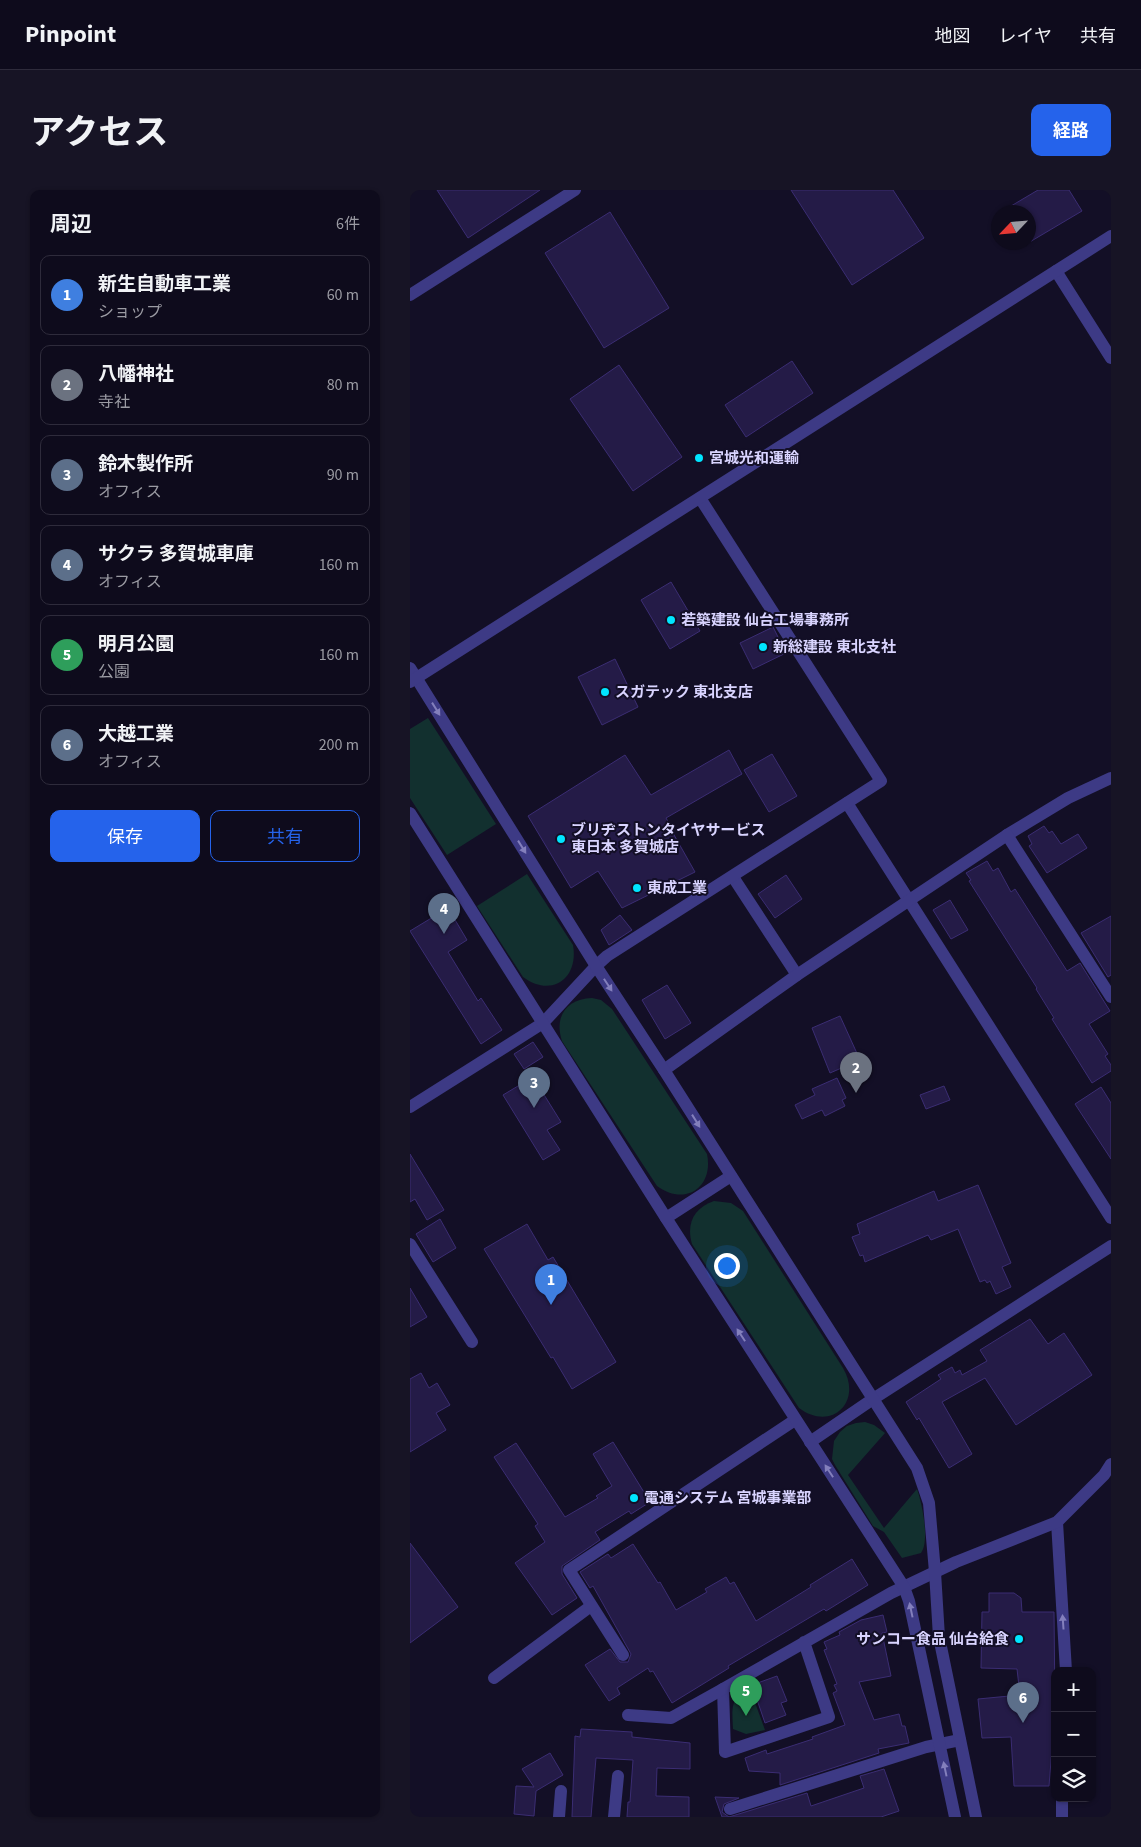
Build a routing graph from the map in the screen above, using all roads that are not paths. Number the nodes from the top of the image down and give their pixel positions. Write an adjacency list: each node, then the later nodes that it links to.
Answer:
1 (575, 190): 4 (street)
2 (1111, 236): 3 (street)
3 (1056, 271): 5 (street); 6 (street)
4 (410, 296)
5 (1111, 358)
6 (700, 498): 7 (street); 9 (street)
7 (412, 676): 14 (street, one-way to 14)
8 (1111, 778): 11 (street)
9 (847, 803): 12 (street); 13 (street)
10 (410, 813): 17 (street)
11 (1008, 835): 13 (street); 16 (street)
12 (733, 877): 14 (street); 15 (street)
13 (910, 900): 15 (street); 22 (street)
14 (596, 966): 17 (street); 18 (street, one-way to 18)
15 (797, 975): 18 (street)
16 (1111, 997)
17 (543, 1023): 19 (street); 21 (street)
18 (664, 1070): 20 (street, one-way to 20)
19 (410, 1106)
20 (731, 1176): 21 (street); 26 (street)
21 (666, 1218): 27 (street, one-way to 21)
22 (1111, 1218)
23 (410, 1244): 25 (street)
24 (1111, 1246): 26 (street)
25 (472, 1342)
26 (873, 1399): 28 (street); 31 (street)
27 (796, 1420): 28 (street); 33 (street)
28 (810, 1442): 32 (street, one-way to 28)
29 (1111, 1464): 30 (street)
30 (1056, 1522): 31 (street); 36 (street, one-way to 30)
31 (935, 1572): 32 (street); 40 (street)
32 (904, 1587): 34 (street); 41 (street, one-way to 32)
33 (591, 1606): 35 (street); 37 (street)
34 (804, 1642): 38 (street); 38 (street)
35 (623, 1655)
36 (1066, 1667)
37 (494, 1678)
38 (723, 1689): 39 (street)
39 (628, 1715)
40 (960, 1740): 41 (street); 49 (street)
41 (939, 1744): 45 (street); 48 (street, one-way to 41)
42 (618, 1776): 47 (street)
43 (562, 1791): 46 (street)
44 (1062, 1802): 50 (street)
45 (730, 1809)
46 (559, 1817)
47 (614, 1817)
48 (955, 1817)
49 (976, 1817)
50 (1062, 1817)

